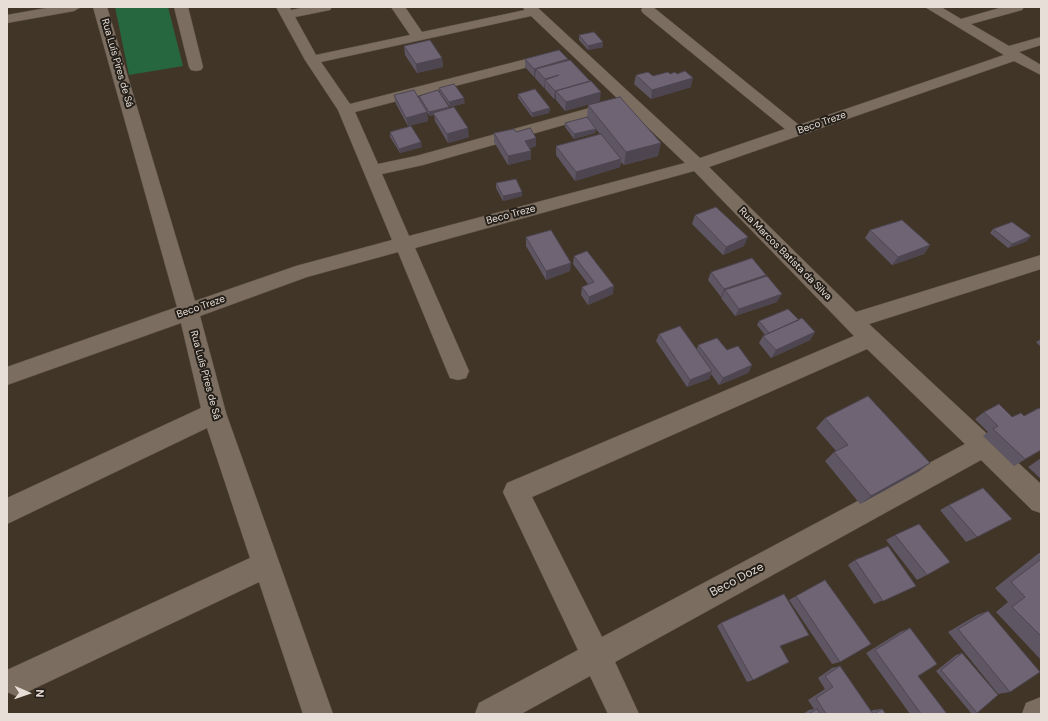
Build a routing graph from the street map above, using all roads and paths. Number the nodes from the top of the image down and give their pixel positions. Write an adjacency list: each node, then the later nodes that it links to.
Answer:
1 (74, 7): 11 (street)
2 (100, 7): 27 (street, Rua Luís Pires de Sá)
3 (181, 7): 18 (street)
4 (325, 7): 10 (street)
5 (398, 7): 13 (street)
6 (932, 7): 12 (street)
7 (1017, 7): 12 (street)
8 (532, 9): 13 (street); 15 (street, Rua Marcos Batista da Silva)
9 (648, 10): 22 (street)
10 (285, 11): 17 (street)
11 (7, 19)
12 (961, 23): 16 (street)
13 (418, 36): 17 (street)
14 (1041, 41): 16 (street, Beco Treze)
15 (575, 50): 20 (street, Rua Marcos Batista da Silva); 21 (street)
16 (1012, 53): 19 (street); 22 (street, Beco Treze)
17 (312, 60): 21 (street)
18 (196, 67)
19 (1041, 71)
20 (630, 102): 23 (street, Rua Marcos Batista da Silva); 24 (street)
21 (346, 110): 24 (street)
22 (797, 131): 23 (street, Beco Treze)
23 (697, 165): 25 (street, Beco Treze); 28 (street, Rua Marcos Batista da Silva)
24 (373, 171): 25 (street)
25 (404, 244): 27 (street, Beco Treze); 30 (street)
26 (1041, 262): 28 (street)
27 (188, 311): 31 (street, Beco Treze); 32 (street, Rua Luís Pires de Sá)
28 (852, 321): 29 (street, Rua Marcos Batista da Silva)
29 (870, 338): 33 (street, Rua Marcos Batista da Silva); 37 (street)
30 (458, 371)
31 (7, 376)
32 (214, 413): 35 (street); 36 (street, Rua Luís Pires de Sá)
33 (984, 446): 34 (street, Rua Marcos Batista da Silva); 37 (street, Beco Doze)
34 (1041, 501)
35 (7, 511)
36 (267, 564): 38 (street); 40 (street, Rua Luís Pires de Sá)
37 (596, 656): 41 (street, Beco Doze); 42 (street)
38 (16, 681)
39 (1041, 712): 43 (street)
40 (318, 714)
41 (490, 714)
42 (624, 714)
43 (1038, 714)

